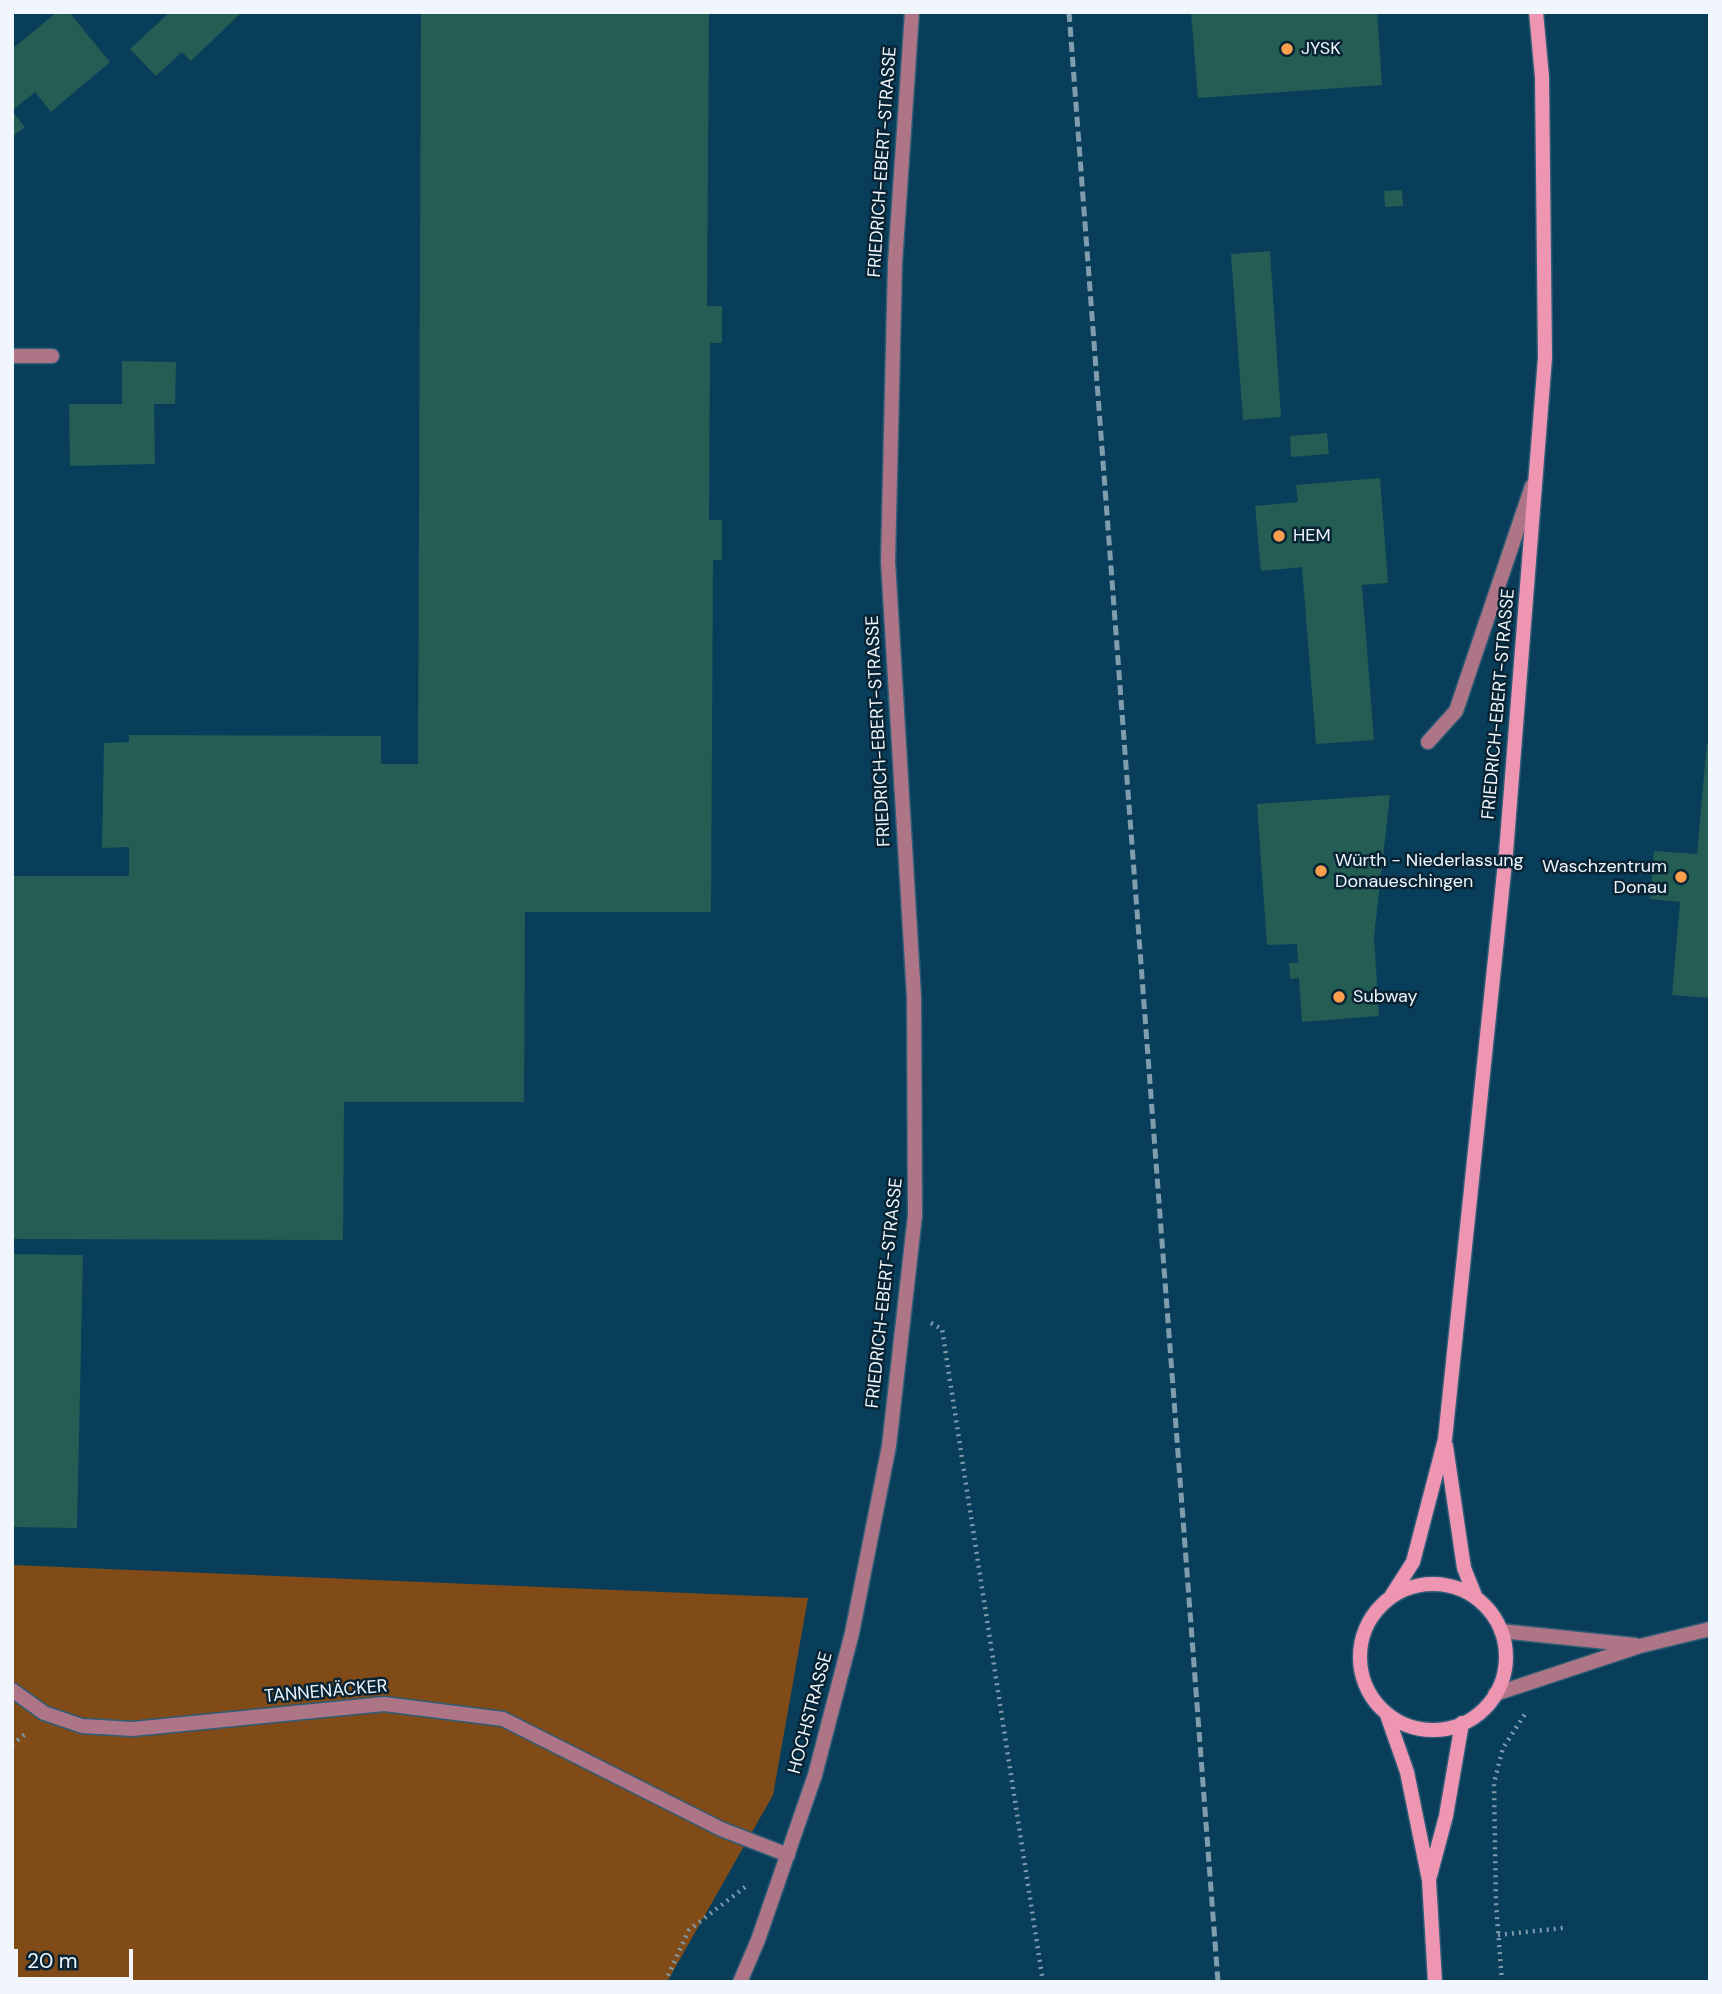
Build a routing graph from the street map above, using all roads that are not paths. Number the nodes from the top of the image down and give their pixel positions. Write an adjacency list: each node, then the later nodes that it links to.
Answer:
1 (912, 12): 8 (street, FRIEDRICH-EBERT-STRASSE)
2 (1536, 12): 5 (main road, FRIEDRICH-EBERT-STRASSE)
3 (12, 356): 4 (street)
4 (52, 356)
5 (1539, 465): 6 (street); 7 (main road, FRIEDRICH-EBERT-STRASSE)
6 (1428, 742)
7 (1445, 1439): 9 (main road, FRIEDRICH-EBERT-STRASSE); 10 (main road, FRIEDRICH-EBERT-STRASSE)
8 (889, 1446): 18 (street, HOCHSTRASSE)
9 (1390, 1598): 10 (main road, FRIEDRICH-EBERT-STRASSE); 16 (main road, FRIEDRICH-EBERT-STRASSE)
10 (1476, 1598): 12 (main road, FRIEDRICH-EBERT-STRASSE)
11 (1710, 1629): 13 (street)
12 (1501, 1631): 13 (street); 15 (main road, FRIEDRICH-EBERT-STRASSE)
13 (1640, 1646): 15 (street)
14 (12, 1690): 18 (street, TANNENÄCKER)
15 (1495, 1694): 17 (main road, FRIEDRICH-EBERT-STRASSE)
16 (1387, 1714): 17 (main road, FRIEDRICH-EBERT-STRASSE); 19 (main road)
17 (1462, 1723): 19 (main road)
18 (788, 1855): 20 (street, HOCHSTRASSE)
19 (1429, 1880): 21 (main road)
20 (740, 1982)
21 (1435, 1982)

